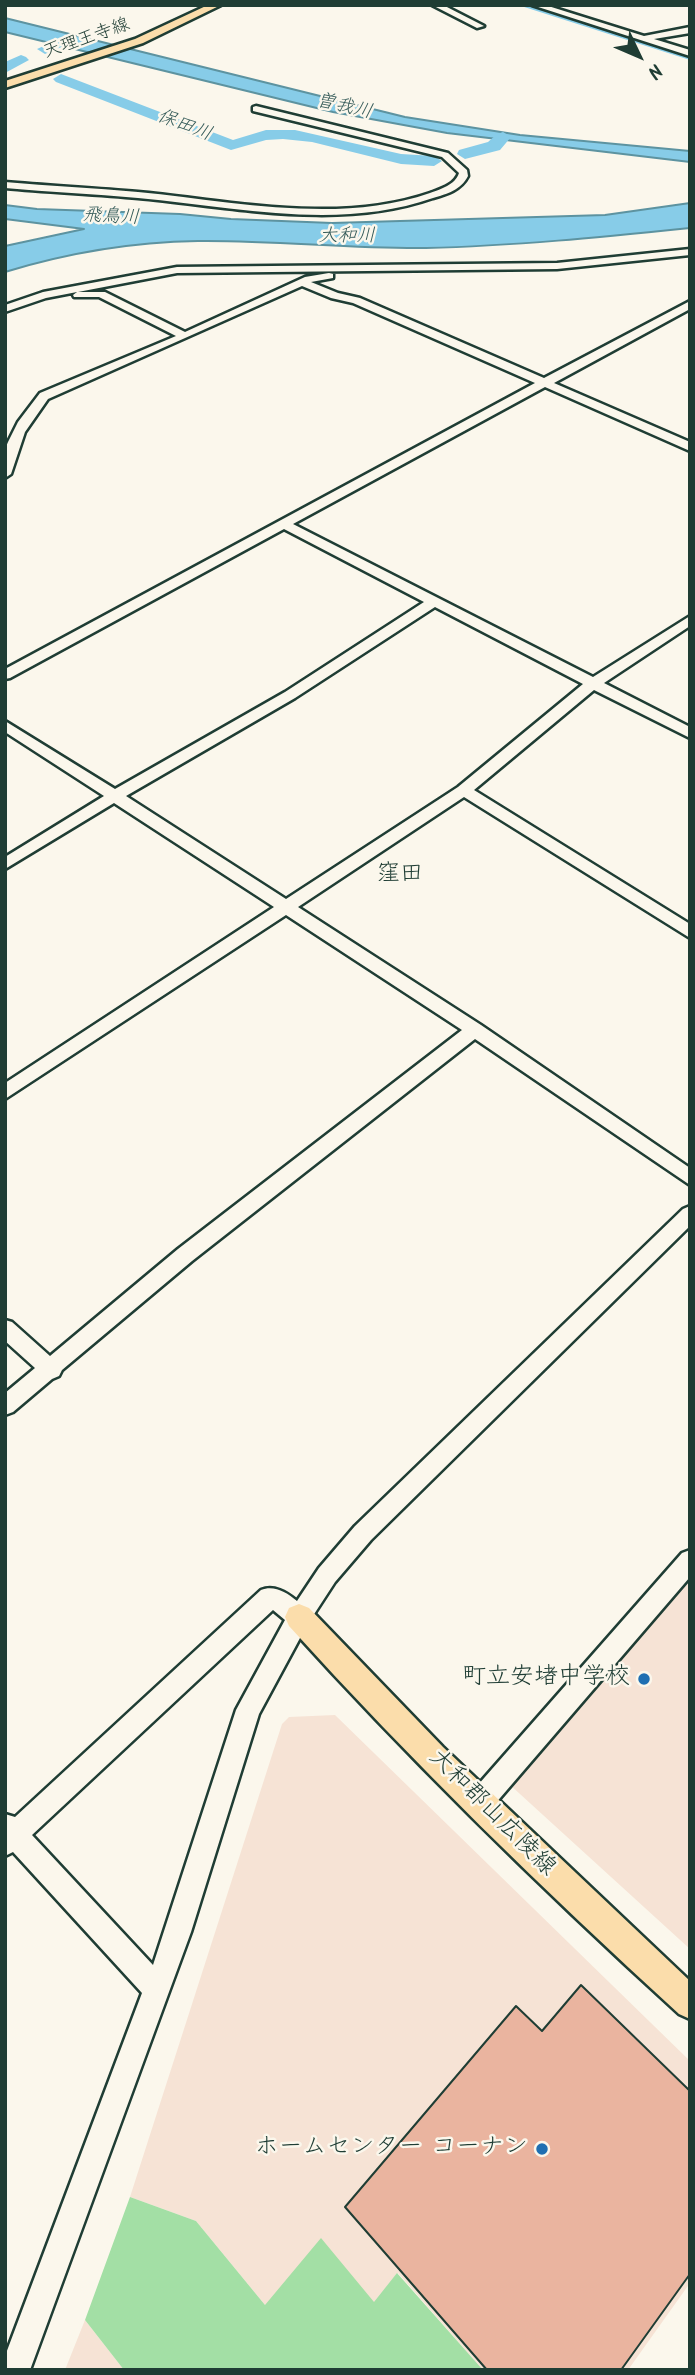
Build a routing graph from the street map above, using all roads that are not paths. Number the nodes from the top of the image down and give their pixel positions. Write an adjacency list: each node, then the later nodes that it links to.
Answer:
1 (216, 5): 8 (main road, 天理王寺線)
2 (436, 5): 4 (street)
3 (536, 5): 6 (street)
4 (480, 26)
5 (690, 30): 6 (street)
6 (642, 38): 7 (street)
7 (690, 53)
8 (5, 85)
9 (256, 109): 10 (street)
10 (5, 185)
11 (690, 252): 12 (street)
12 (406, 269): 13 (street); 15 (street)
13 (303, 283): 15 (street); 16 (street)
14 (690, 304): 16 (street)
15 (185, 336): 18 (street)
16 (546, 383): 17 (street); 19 (street)
17 (690, 447)
18 (5, 474)
19 (283, 524): 20 (street); 22 (street)
20 (434, 602): 23 (street); 27 (street)
21 (690, 620): 23 (street)
22 (5, 675)
23 (592, 684): 25 (street); 26 (street)
24 (5, 724): 27 (street)
25 (690, 733)
26 (464, 790): 29 (street); 30 (street)
27 (118, 796): 28 (street); 29 (street)
28 (5, 864)
29 (286, 906): 31 (street); 32 (street)
30 (690, 932)
31 (475, 1030): 33 (street); 36 (street)
32 (5, 1092)
33 (690, 1178)
34 (690, 1214): 39 (street)
35 (5, 1328): 36 (street)
36 (51, 1370): 37 (street)
37 (5, 1406)
38 (690, 1560): 40 (street)
39 (299, 1618): 40 (main road, 大和郡山広陵線); 41 (street); 42 (street)
40 (479, 1803): 43 (main road, 大和郡山広陵線)
41 (8, 1835): 42 (street)
42 (157, 1989): 44 (street)
43 (690, 2003)
44 (15, 2370)

